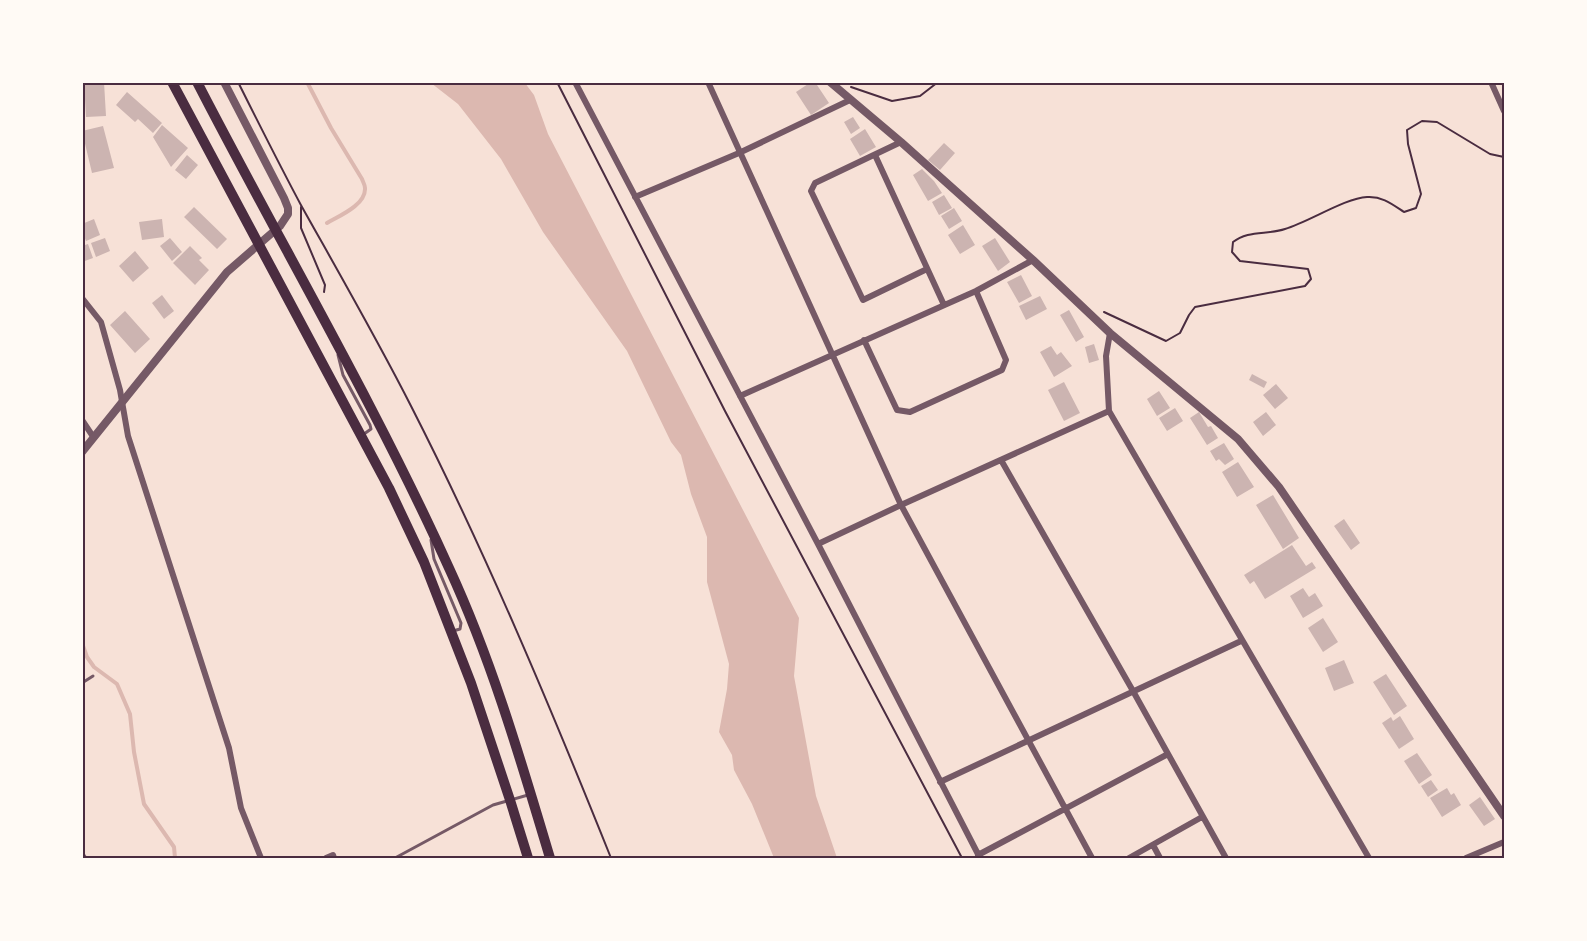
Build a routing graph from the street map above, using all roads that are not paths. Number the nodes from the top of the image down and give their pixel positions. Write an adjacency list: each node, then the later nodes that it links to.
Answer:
1 (172, 82): 15 (highway)
2 (197, 82): 14 (highway)
3 (224, 82): 14 (street)
4 (575, 82): 13 (street)
5 (708, 82): 11 (street)
6 (1491, 82): 9 (street)
7 (833, 85): 8 (street)
8 (850, 100): 10 (street); 11 (street)
9 (1504, 111)
10 (901, 142): 12 (street); 16 (street)
11 (739, 153): 13 (street); 24 (street)
12 (875, 155): 17 (street); 17 (street)
13 (635, 197): 25 (street)
14 (276, 232): 15 (street); 21 (highway)
15 (259, 246): 26 (street); 29 (highway)
16 (1033, 260): 18 (street); 22 (street)
17 (927, 269): 20 (street)
18 (976, 291): 20 (street); 23 (street)
19 (82, 298): 26 (street)
20 (944, 305): 23 (street)
21 (332, 333): 29 (lane); 34 (highway)
22 (1110, 333): 27 (street); 47 (street)
23 (864, 340): 24 (street)
24 (832, 356): 25 (street); 33 (street)
25 (740, 396): 35 (street)
26 (122, 404): 30 (street); 52 (street)
27 (1109, 411): 32 (street); 37 (street)
28 (82, 420): 30 (street)
29 (361, 435): 36 (highway)
30 (94, 438): 31 (street)
31 (82, 452)
32 (1001, 460): 33 (street); 40 (street)
33 (901, 505): 35 (street); 41 (street)
34 (428, 521): 36 (lane); 44 (highway)
35 (818, 544): 43 (street)
36 (453, 632): 45 (highway)
37 (1241, 641): 40 (street); 62 (street)
38 (93, 676): 39 (lane)
39 (82, 683)
40 (1133, 691): 41 (street); 42 (street)
41 (1028, 740): 43 (street); 46 (street)
42 (1168, 754): 46 (street); 48 (street)
43 (940, 782): 51 (street)
44 (531, 795): 45 (lane); 57 (highway)
45 (510, 800): 55 (lane); 56 (highway)
46 (1064, 808): 51 (street); 58 (street)
47 (1504, 816)
48 (1202, 817): 50 (street); 61 (street)
49 (1504, 842): 63 (street)
50 (1153, 845): 59 (street); 60 (street)
51 (979, 857)
52 (261, 858)
53 (326, 858): 54 (street)
54 (334, 858)
55 (395, 858)
56 (528, 858)
57 (550, 858)
58 (1092, 858)
59 (1130, 858)
60 (1160, 858)
61 (1226, 858)
62 (1369, 858)
63 (1466, 858)

